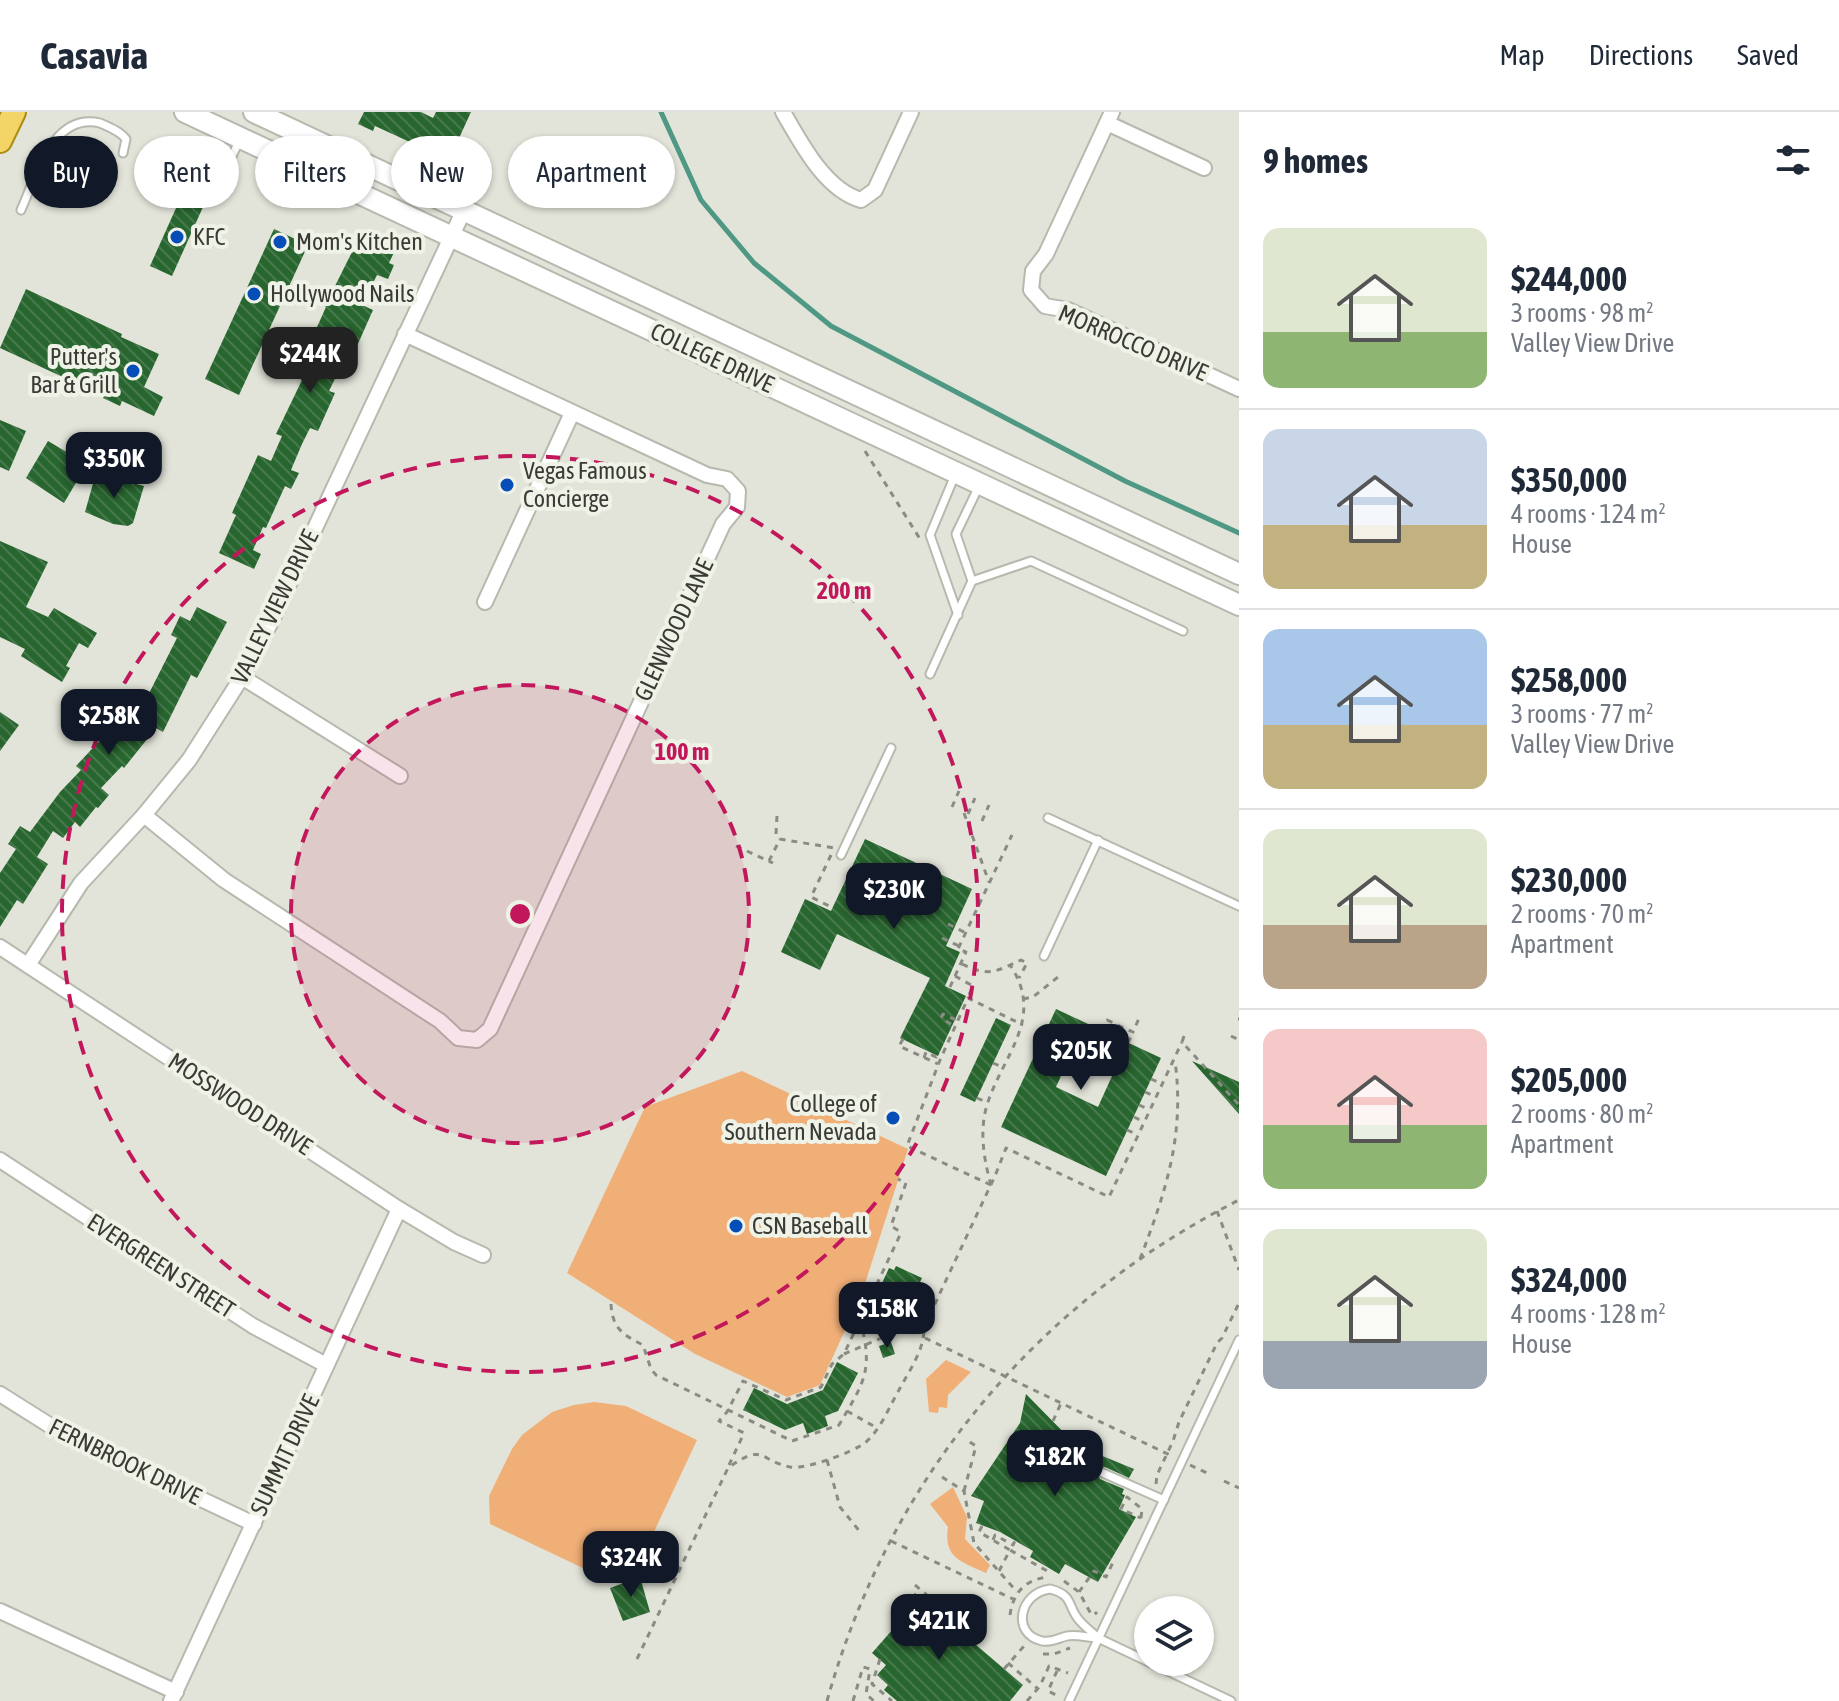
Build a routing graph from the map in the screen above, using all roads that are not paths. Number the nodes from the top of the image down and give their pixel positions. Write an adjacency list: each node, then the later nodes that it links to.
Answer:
1 (14, 112): 10 (main road)
2 (185, 112): 9 (main road, COLLEGE DRIVE)
3 (254, 112): 8 (main road, COLLEGE DRIVE)
4 (783, 112): 5 (street)
5 (911, 112)
6 (1109, 118): 13 (street); 19 (street, MORROCCO DRIVE)
7 (271, 136): 9 (main road)
8 (304, 136)
9 (241, 138): 11 (lane); 17 (main road, COLLEGE DRIVE)
10 (0, 141)
11 (239, 142)
12 (123, 153): 15 (lane)
13 (1204, 168)
14 (375, 170): 16 (main road, COLLEGE DRIVE)
15 (21, 210)
16 (463, 212): 17 (street, VALLEY VIEW DRIVE); 21 (main road, COLLEGE DRIVE)
17 (452, 236): 18 (street, VALLEY VIEW DRIVE); 23 (main road, COLLEGE DRIVE)
18 (405, 334): 20 (street, GLENWOOD LANE); 32 (street, VALLEY VIEW DRIVE)
19 (1239, 389)
20 (572, 413): 27 (street); 35 (street, GLENWOOD LANE)
21 (969, 447): 22 (main road, COLLEGE DRIVE); 23 (main road)
22 (992, 458): 24 (main road); 25 (main road, COLLEGE DRIVE)
23 (956, 473): 24 (main road, COLLEGE DRIVE); 29 (lane)
24 (980, 485): 26 (lane); 28 (main road, COLLEGE DRIVE)
25 (1239, 574)
26 (972, 581): 29 (lane); 30 (lane)
27 (485, 602)
28 (1239, 605)
29 (958, 615): 31 (lane)
30 (1183, 631)
31 (930, 674)
32 (242, 677): 34 (street); 35 (street, VALLEY VIEW DRIVE)
33 (891, 748): 38 (lane)
34 (400, 776)
35 (144, 815): 42 (street, VALLEY VIEW DRIVE)
36 (1048, 818): 37 (lane)
37 (1098, 840): 39 (lane); 41 (lane)
38 (837, 850)
39 (1239, 906)
40 (0, 947): 42 (street, MOSSWOOD DRIVE)
41 (1044, 956)
42 (28, 965): 44 (street, MOSSWOOD DRIVE)
43 (0, 1160): 47 (street, EVERGREEN STREET)
44 (399, 1209): 45 (street, MOSSWOOD DRIVE); 47 (street, SUMMIT DRIVE)
45 (483, 1255)
46 (1239, 1340): 50 (lane)
47 (326, 1365): 51 (street, SUMMIT DRIVE)
48 (0, 1394): 51 (street, FERNBROOK DRIVE)
49 (1103, 1473): 50 (lane)
50 (1164, 1500): 53 (lane)
51 (254, 1524): 54 (street, SUMMIT DRIVE)
52 (0, 1611): 54 (street)
53 (1098, 1638): 53 (lane); 55 (lane); 56 (lane)
54 (174, 1696)
55 (1069, 1701)
56 (1231, 1701)

